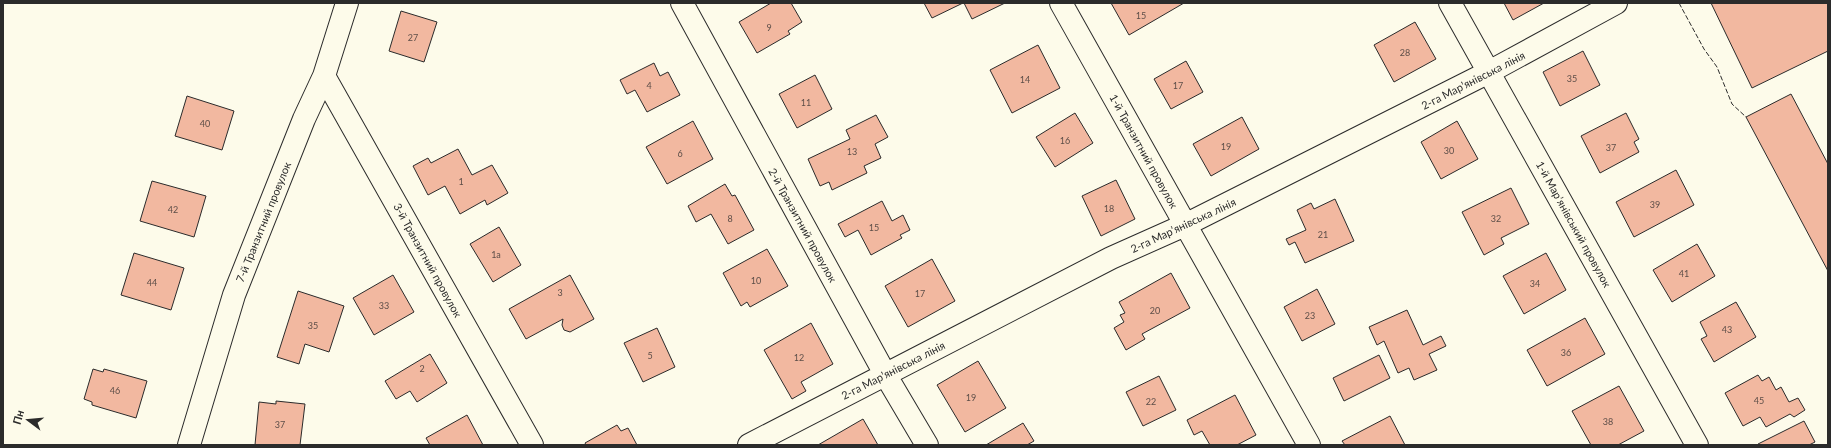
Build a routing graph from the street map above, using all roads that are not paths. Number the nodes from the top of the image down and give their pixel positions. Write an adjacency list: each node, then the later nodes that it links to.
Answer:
1 (346, 3): 7 (street, 7-й Транзитний провулок)
2 (682, 3): 9 (street, 2-й Транзитний провулок)
3 (1061, 3): 8 (street, 1-й Транзитний провулок)
4 (1450, 3): 6 (street, 1-й Марʼянівський провулок)
5 (1616, 3): 6 (street, 2-га Марʼянівська лінія)
6 (1489, 72): 8 (street, 2-га Марʼянівська лінія); 15 (street, 1-й Марʼянівський провулок)
7 (324, 76): 10 (street, 7-й Транзитний провулок); 11 (street, 3-й Транзитний провулок)
8 (1185, 225): 9 (street, 2-га Марʼянівська лінія); 14 (street, 1-й Транзитний провулок)
9 (885, 374): 12 (street, 2-га Марʼянівська лінія); 13 (street, 2-й Транзитний провулок)
10 (189, 445)
11 (532, 445)
12 (749, 445)
13 (927, 445)
14 (1309, 445)
15 (1697, 445)

